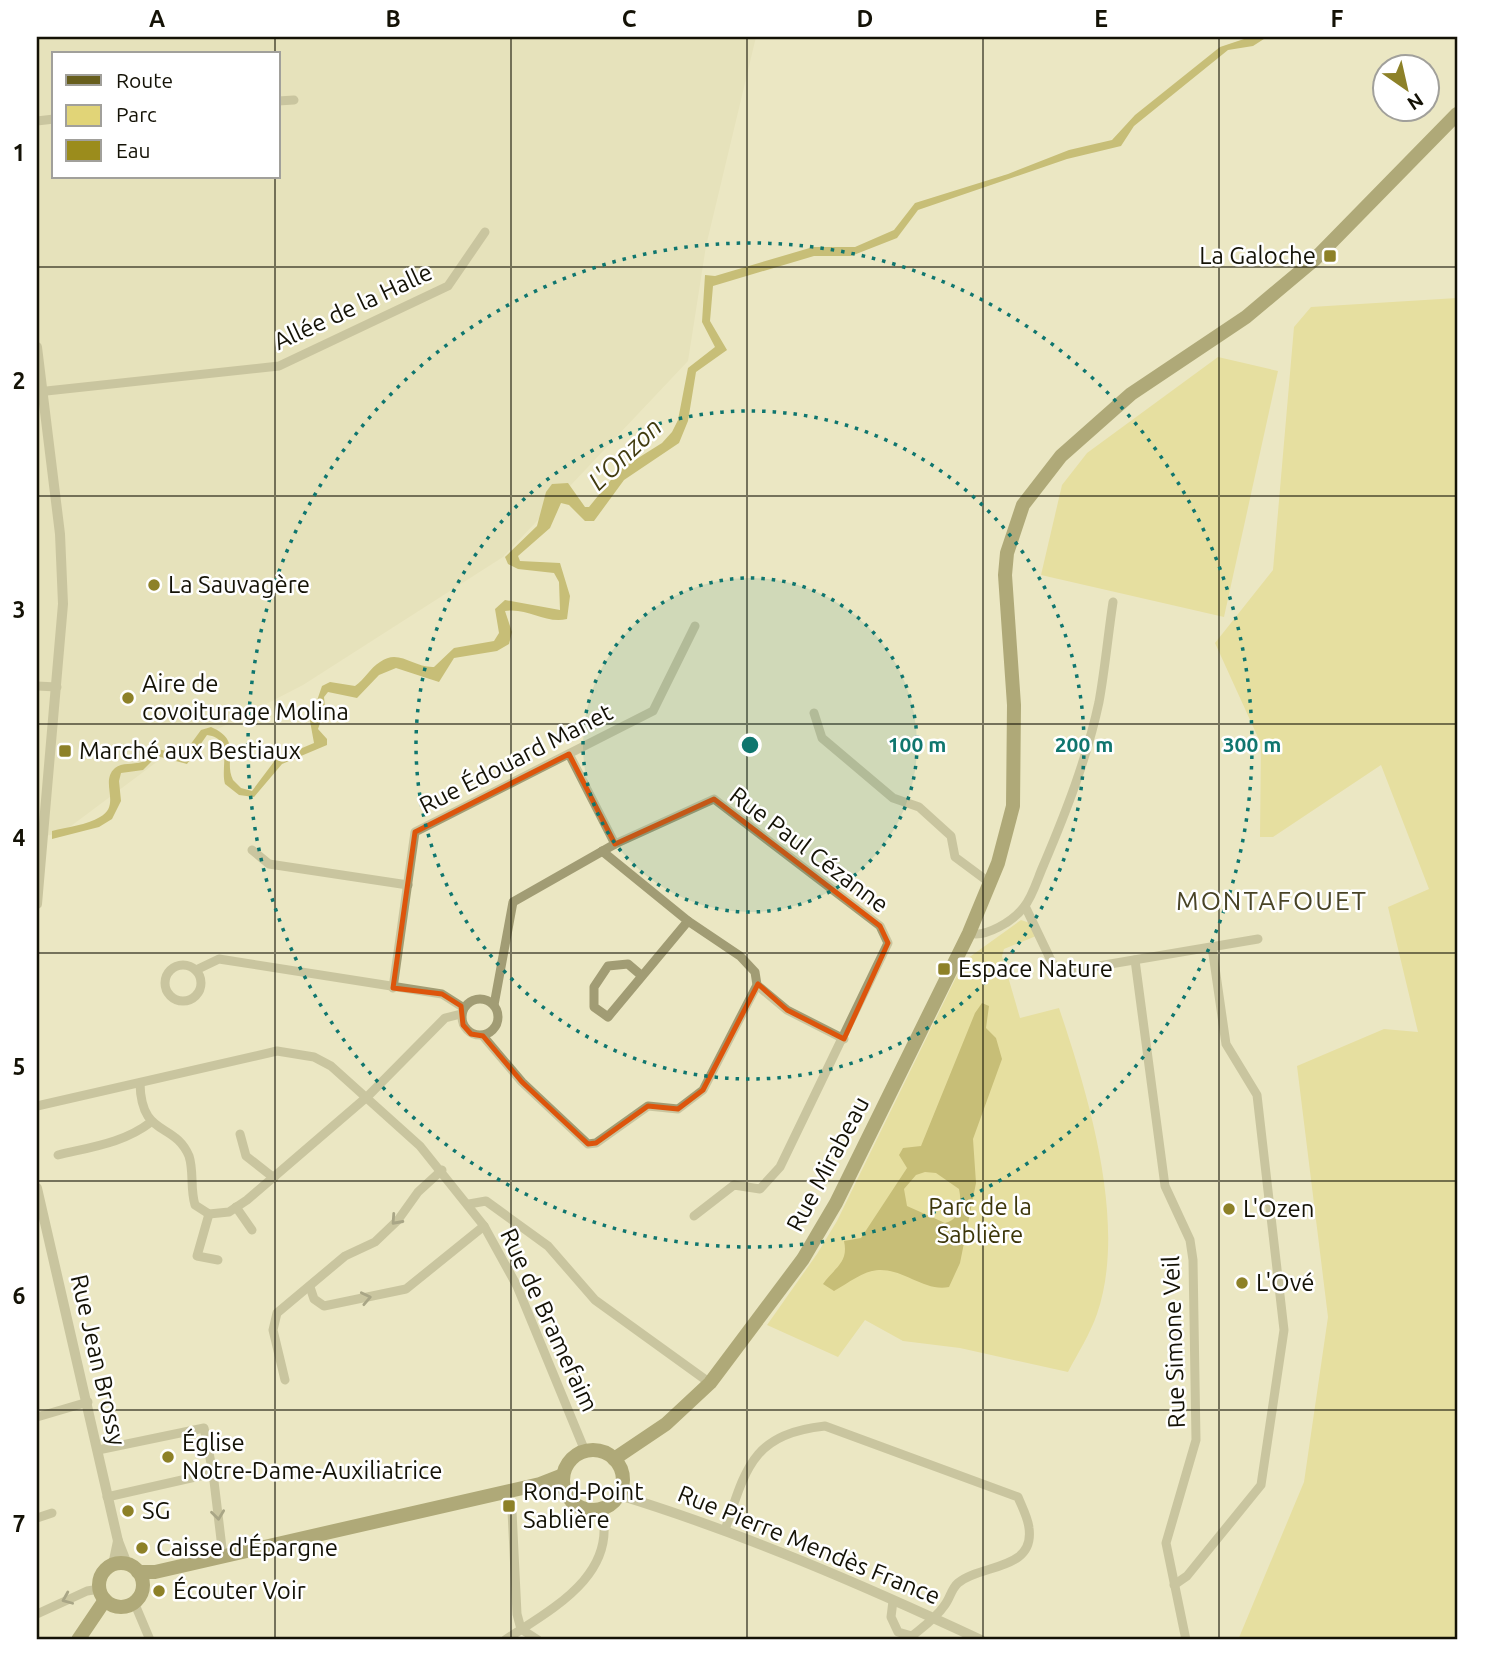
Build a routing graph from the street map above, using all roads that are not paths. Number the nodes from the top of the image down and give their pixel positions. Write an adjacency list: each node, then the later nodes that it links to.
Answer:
1 (293, 100): 2 (street)
2 (280, 101)
3 (1457, 114): 16 (main road, Rue Mirabeau)
4 (485, 232): 6 (street, Allée de la Halle)
5 (37, 347): 6 (street)
6 (41, 392): 10 (street)
7 (1113, 602): 19 (street)
8 (695, 626): 12 (street, Rue Édouard Manet)
9 (37, 686): 10 (street)
10 (57, 687): 18 (street)
11 (814, 713): 16 (street)
12 (569, 754): 13 (street); 17 (street, Rue Édouard Manet)
13 (615, 844): 15 (street, Rue Paul Cézanne); 32 (street, Rue Paul Cézanne)
14 (252, 850): 17 (street)
15 (602, 851): 20 (street); 29 (street, Rue Paul Cézanne)
16 (990, 883): 21 (main road, Rue Mirabeau)
17 (408, 885): 28 (street, Rue Édouard Manet)
18 (37, 904)
19 (1025, 906): 21 (street); 24 (street)
20 (688, 920): 26 (street); 27 (street)
21 (969, 933): 51 (main road, Rue Mirabeau)
22 (1258, 939): 23 (street)
23 (1212, 947): 24 (street); 68 (street)
24 (1135, 960): 68 (street, Rue Simone Veil)
25 (196, 970): 25 (street); 28 (street)
26 (642, 976): 26 (street)
27 (757, 985): 31 (street); 32 (street)
28 (393, 988): 30 (street)
29 (494, 1004): 30 (street); 31 (street)
30 (463, 1011): 31 (street); 34 (street)
31 (482, 1036)
32 (844, 1039): 45 (street, Rue Paul Cézanne)
33 (140, 1083): 34 (street, Rue de Bramefaim); 35 (street, Rue de Bramefaim); 36 (street)
34 (368, 1096): 39 (street, Rue de Bramefaim); 40 (street)
35 (37, 1106)
36 (151, 1122): 38 (street); 44 (street)
37 (240, 1134): 40 (street)
38 (58, 1155)
39 (442, 1170): 42 (street, Rue de Bramefaim); 49 (street, one-way to 49)
40 (274, 1178): 43 (street)
41 (37, 1188): 52 (street, Rue Jean Brossy)
42 (469, 1203): 46 (street, Rue de Bramefaim); 51 (street)
43 (236, 1207): 44 (street); 47 (street)
44 (209, 1214): 48 (street)
45 (694, 1216)
46 (484, 1226): 49 (street, one-way to 46); 55 (street, Rue de Bramefaim)
47 (253, 1230)
48 (218, 1260)
49 (310, 1287): 50 (street)
50 (285, 1380)
51 (710, 1383): 56 (main road, Rue Mirabeau)
52 (88, 1402): 53 (street); 54 (street, Rue Jean Brossy)
53 (37, 1417)
54 (98, 1450): 57 (street); 60 (street, Rue Jean Brossy)
55 (586, 1451): 56 (main road); 58 (main road)
56 (614, 1459): 59 (main road)
57 (213, 1473): 60 (street); 66 (street, one-way to 66)
58 (563, 1475): 61 (main road); 66 (main road)
59 (619, 1494): 61 (main road); 65 (street, Rue Pierre Mendès France)
60 (107, 1497): 67 (street, Rue Jean Brossy)
61 (601, 1508): 74 (street)
62 (512, 1511): 74 (street)
63 (52, 1513): 64 (street)
64 (37, 1518)
65 (725, 1530): 70 (street, Rue Pierre Mendès France); 73 (street)
66 (223, 1556): 67 (main road)
67 (126, 1567): 69 (main road); 71 (main road)
68 (1174, 1585): 81 (street, Rue Simone Veil)
69 (102, 1595): 71 (main road); 72 (street, one-way to 72); 75 (main road)
70 (893, 1601): 73 (street, Rue Pierre Mendès France); 76 (street)
71 (134, 1602): 77 (street)
72 (37, 1614)
73 (933, 1618): 76 (street); 80 (street, Rue Pierre Mendès France)
74 (522, 1629): 78 (street); 79 (street)
75 (82, 1638)
76 (912, 1638)
77 (150, 1640)
78 (505, 1640)
79 (538, 1640)
80 (981, 1640)
81 (1186, 1640)

